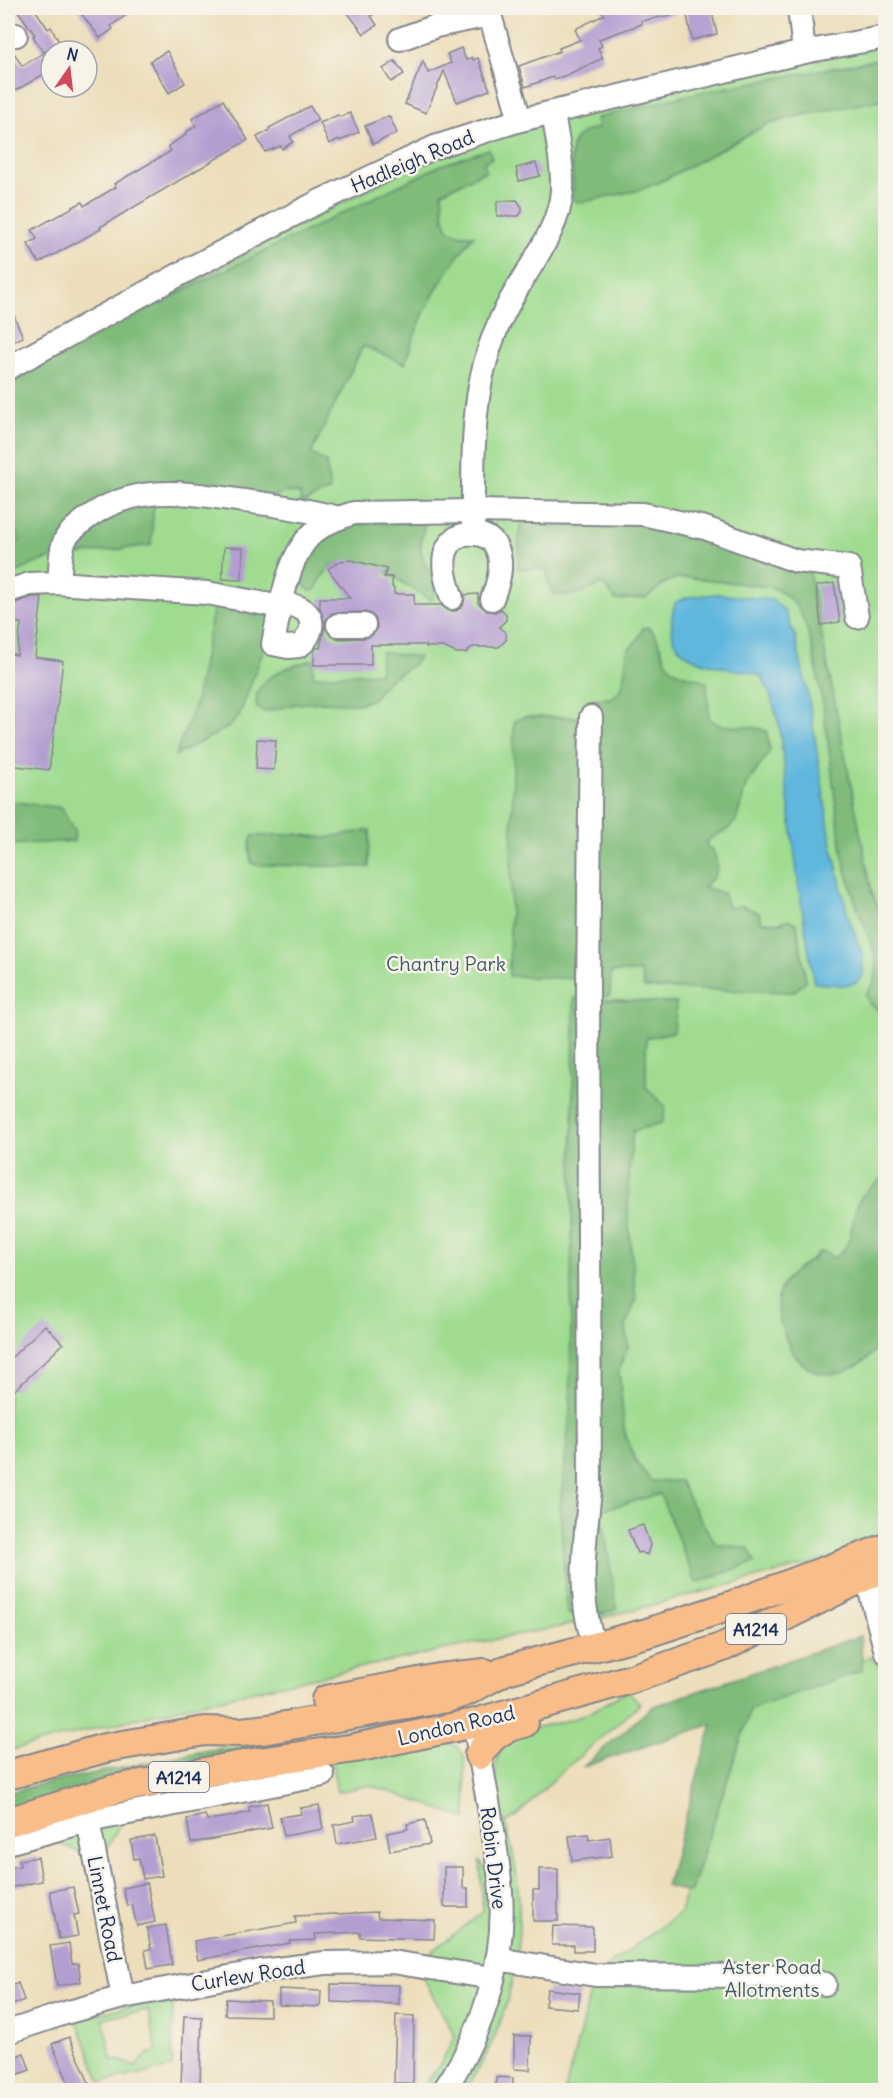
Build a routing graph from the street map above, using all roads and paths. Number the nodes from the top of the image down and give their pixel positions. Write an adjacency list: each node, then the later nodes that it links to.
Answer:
1 (799, 8): 5 (street)
2 (490, 11): 4 (street); 7 (street)
3 (885, 37): 5 (street, Hadleigh Road)
4 (400, 39)
5 (804, 52): 6 (street, Hadleigh Road)
6 (553, 113): 7 (street, Hadleigh Road); 9 (street)
7 (520, 120): 8 (street, Hadleigh Road)
8 (8, 368)
9 (473, 511): 10 (street); 11 (street); 17 (street)
10 (348, 512): 12 (street); 16 (street)
11 (473, 534): 14 (street); 15 (street)
12 (59, 583): 13 (street); 16 (street)
13 (8, 591)
14 (452, 598)
15 (492, 599)
16 (282, 605): 18 (street); 18 (street)
17 (857, 617)
18 (323, 625): 19 (street)
19 (364, 625)
20 (591, 717): 23 (street)
21 (885, 1548): 23 (main road, London Road / A1214)
22 (876, 1571): 24 (street); 26 (main road, London Road / A1214)
23 (596, 1648): 25 (main road, London Road / A1214)
24 (885, 1653)
25 (506, 1670): 27 (main road, London Road / A1214); 29 (main road)
26 (622, 1682): 28 (main road, London Road / A1214); 30 (main road)
27 (467, 1691): 28 (main road); 29 (main road, London Road / A1214)
28 (475, 1723): 30 (street, Robin Drive); 34 (main road, London Road / A1214)
29 (205, 1731): 31 (main road, London Road / A1214)
30 (479, 1755): 36 (street, Robin Drive)
31 (8, 1775)
32 (320, 1782): 33 (street)
33 (88, 1821): 35 (street); 38 (street, Linnet Road)
34 (8, 1822)
35 (8, 1843)
36 (495, 1968): 37 (street, Curlew Road); 38 (street, Curlew Road); 40 (street, Robin Drive)
37 (825, 1984)
38 (123, 1997): 39 (street, Curlew Road)
39 (8, 2032)
40 (444, 2091)

